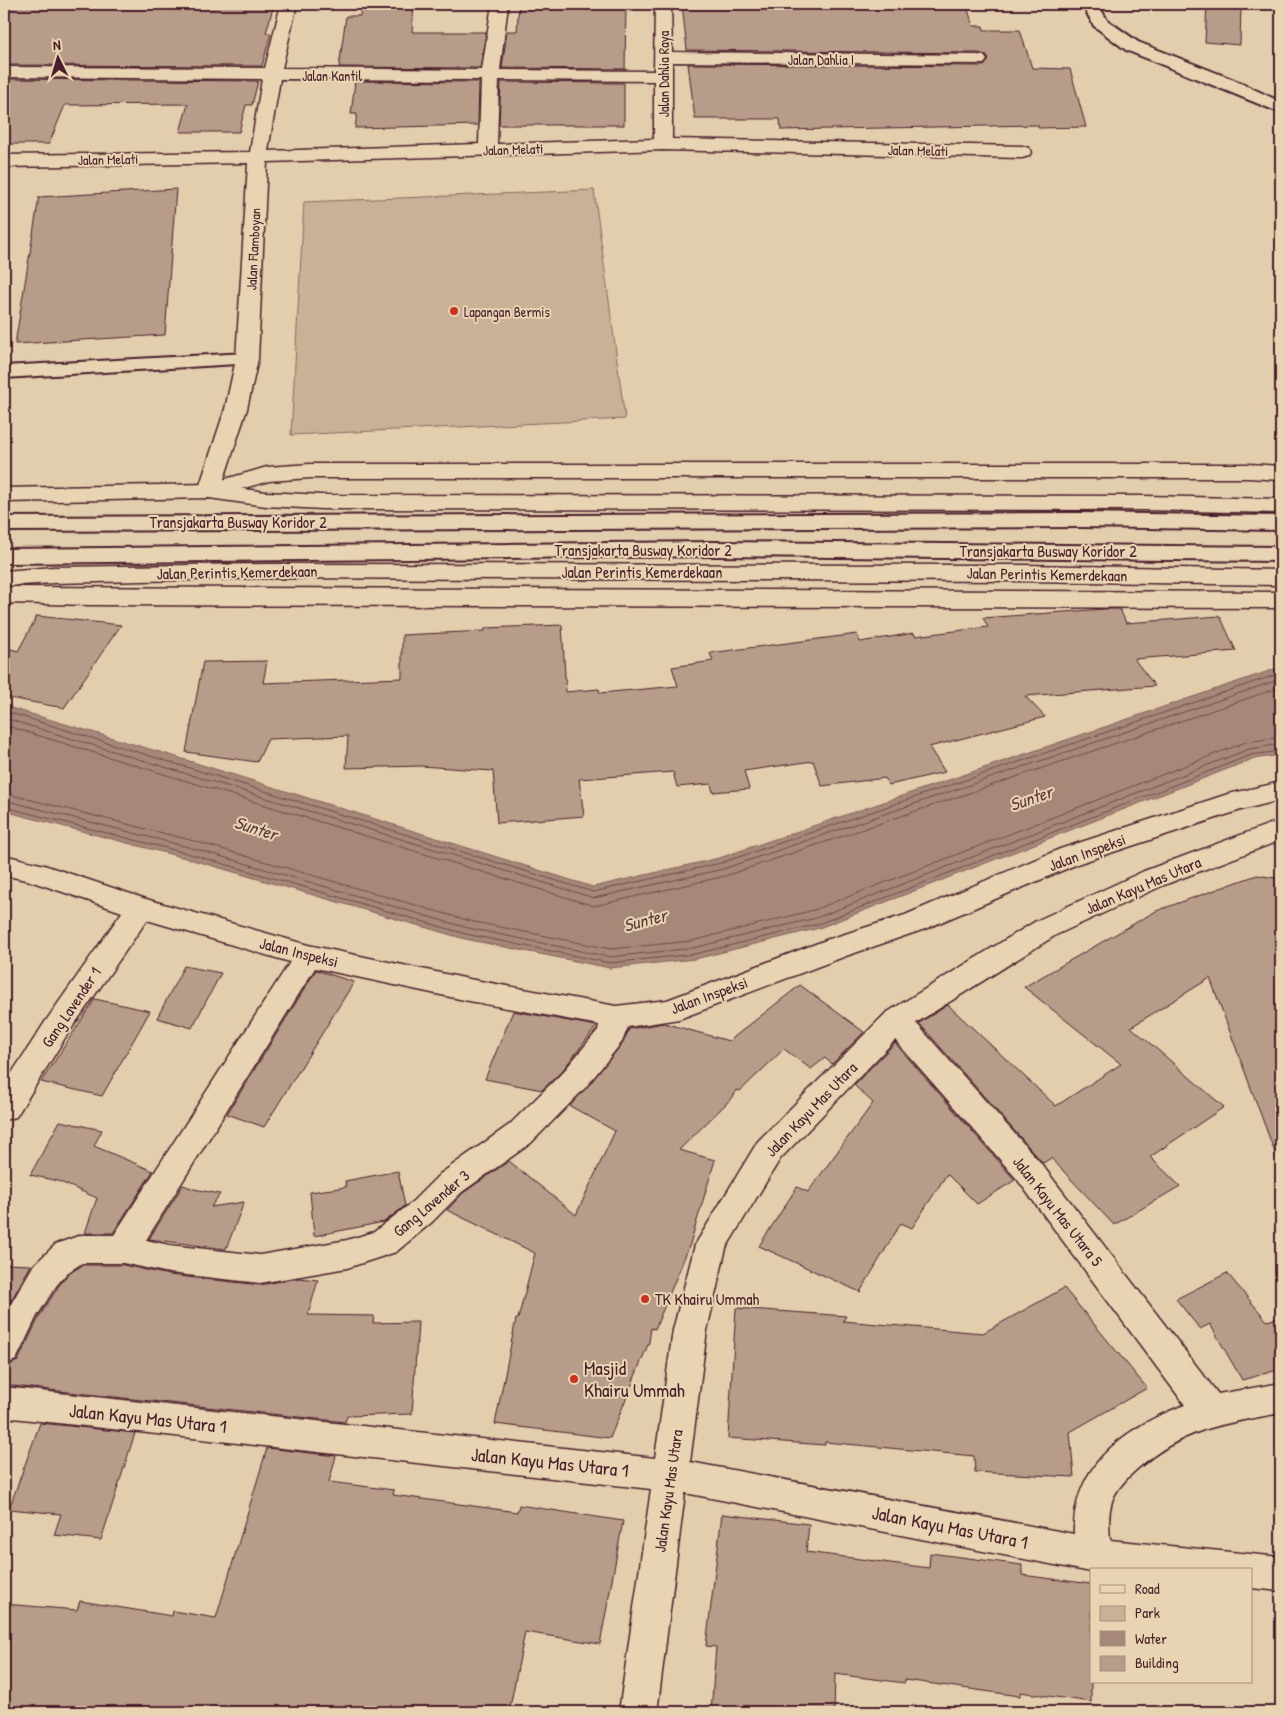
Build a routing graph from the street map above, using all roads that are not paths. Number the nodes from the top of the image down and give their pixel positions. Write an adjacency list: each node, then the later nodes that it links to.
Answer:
1 (289, 4): 8 (main road, Jalan Flamboyan)
2 (500, 4): 9 (main road)
3 (663, 4): 5 (main road, Jalan Dahlia Raya)
4 (1090, 4): 11 (lane)
5 (664, 57): 6 (main road, Jalan Dahlia I); 10 (main road, Jalan Dahlia Raya)
6 (978, 60)
7 (4, 72): 8 (main road, Jalan Kantil)
8 (272, 74): 9 (main road, Jalan Kantil); 15 (main road, Jalan Flamboyan)
9 (490, 76): 10 (main road, Jalan Kantil); 13 (main road)
10 (661, 76): 12 (main road, Jalan Dahlia Raya)
11 (1281, 108)
12 (663, 144): 13 (main road, Jalan Melati); 14 (main road, Jalan Melati)
13 (488, 150): 15 (main road, Jalan Melati)
14 (1022, 152)
15 (258, 157): 16 (main road, Jalan Melati); 17 (main road, Jalan Flamboyan)
16 (4, 161)
17 (247, 359): 18 (lane); 20 (main road, Jalan Flamboyan)
18 (4, 372)
19 (1281, 473): 20 (main road)
20 (209, 491): 21 (main road); 22 (main road)
21 (4, 495)
22 (1281, 506)
23 (1281, 523): 24 (lane, Transjakarta Busway Koridor 2)
24 (4, 524)
25 (1281, 554): 26 (lane, Transjakarta Busway Koridor 2)
26 (4, 556)
27 (1281, 578): 28 (main road, Jalan Perintis Kemerdekaan)
28 (4, 579)
29 (4, 595): 30 (main road, Jalan Perintis Kemerdekaan)
30 (1281, 600)
31 (1281, 791): 36 (main road, Jalan Inspeksi)
32 (1281, 830): 37 (main road, Jalan Kayu Mas Utara)
33 (4, 864): 34 (main road, Jalan Inspeksi)
34 (140, 908): 35 (main road, Jalan Inspeksi); 38 (main road, Gang Lavender 1)
35 (308, 956): 36 (main road, Jalan Inspeksi); 39 (main road)
36 (616, 1018): 39 (main road, Gang Lavender 3)
37 (896, 1021): 43 (main road, Jalan Kayu Mas Utara 5); 44 (main road, Jalan Kayu Mas Utara)
38 (5, 1108)
39 (123, 1249): 40 (main road, Gang Lavender 3)
40 (4, 1350)
41 (1281, 1398): 43 (main road)
42 (4, 1402): 44 (main road, Jalan Kayu Mas Utara 1)
43 (1210, 1411): 45 (main road)
44 (669, 1476): 45 (main road, Jalan Kayu Mas Utara 1); 49 (main road, Jalan Kayu Mas Utara)
45 (1092, 1555): 46 (main road, Jalan Kayu Mas Utara 1)
46 (1223, 1568)
47 (1252, 1570): 48 (main road)
48 (1281, 1574)
49 (638, 1712)

